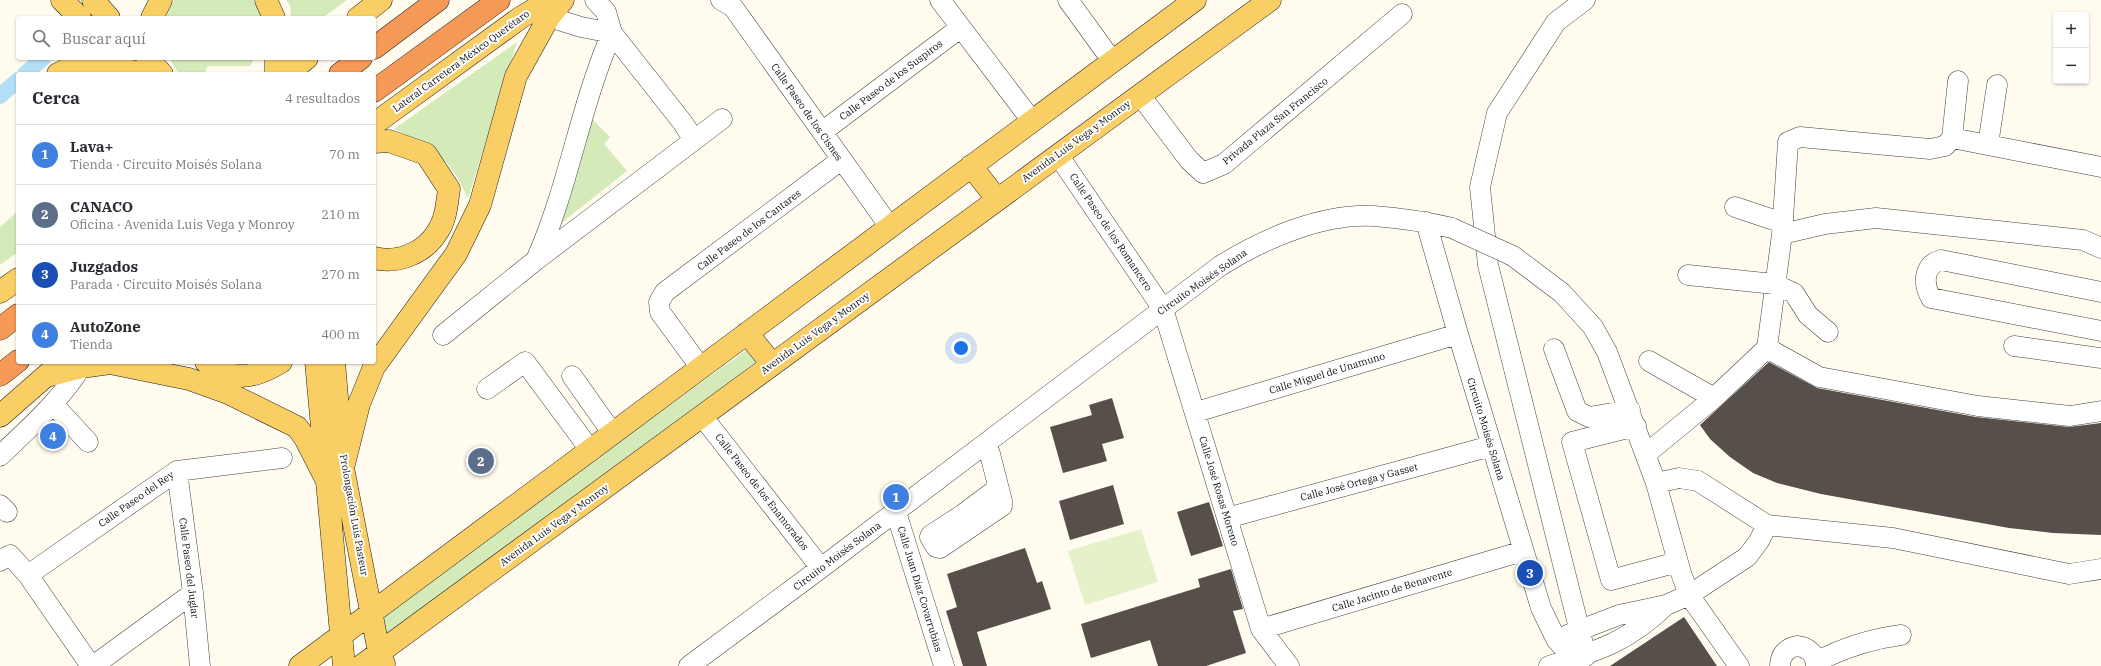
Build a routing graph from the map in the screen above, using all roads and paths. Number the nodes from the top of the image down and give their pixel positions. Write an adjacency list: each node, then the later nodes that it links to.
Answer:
1 (62, 0): 18 (main road)
2 (93, 0): 19 (main road)
3 (161, 0): 20 (main road)
4 (266, 0): 21 (main road)
5 (381, 0): 22 (main road)
6 (438, 0): 25 (highway)
7 (499, 0): 40 (highway)
8 (563, 0): 16 (main road)
9 (596, 0): 24 (street)
10 (940, 0): 23 (street)
11 (1068, 0): 30 (street)
12 (1270, 0): 41 (main road, Avenida Luis Vega y Monroy)
13 (1585, 0): 126 (street)
14 (1190, 1): 30 (main road)
15 (733, 2): 45 (street, Calle Paseo de los Cisnes)
16 (549, 8): 24 (street); 44 (main road, Lateral Carretera México Querétaro); 109 (main road)
17 (1402, 14): 41 (street, Privada Plaza San Francisco)
18 (78, 16)
19 (107, 16)
20 (153, 16)
21 (273, 16)
22 (361, 16)
23 (960, 28): 43 (street); 45 (street, Calle Paseo de los Suspiros)
24 (612, 33): 47 (street); 61 (street)
25 (376, 46)
26 (159, 60): 34 (main road)
27 (276, 60): 35 (main road)
28 (304, 60): 36 (main road)
29 (358, 60): 37 (highway)
30 (1113, 62): 43 (main road)
31 (135, 65): 32 (main road); 33 (main road)
32 (62, 72)
33 (156, 72)
34 (164, 72)
35 (276, 72)
36 (290, 72)
37 (343, 72)
38 (1958, 82): 46 (street)
39 (1997, 85): 49 (street)
40 (376, 90)
41 (1140, 95): 50 (main road, Avenida Luis Vega y Monroy)
42 (722, 119): 47 (street)
43 (1032, 121): 52 (main road)
44 (376, 123)
45 (822, 132): 51 (street, Calle Paseo de los Cisnes)
46 (1952, 138): 49 (street); 58 (street)
47 (694, 140): 61 (street)
48 (376, 142): 60 (main road)
49 (1988, 145): 53 (street)
50 (1058, 155): 54 (main road, Avenida Luis Vega y Monroy); 67 (street, Calle Paseo de los Romancero)
51 (841, 160): 57 (street, Calle Paseo de los Cisnes); 89 (street, Calle Paseo de los Cantares)
52 (970, 166): 54 (main road); 57 (main road)
53 (2101, 168)
54 (997, 199): 87 (main road, Avenida Luis Vega y Monroy)
55 (1735, 207): 58 (street)
56 (1426, 222): 67 (street, Circuito Moisés Solana); 73 (street, Circuito Moisés Solana); 99 (street, bridge)
57 (890, 227): 72 (main road)
58 (1783, 228): 59 (street); 64 (street)
59 (2101, 248)
60 (376, 259)
61 (536, 260): 74 (street)
62 (1688, 275): 64 (street)
63 (16, 280): 65 (main road)
64 (1774, 284): 71 (street); 76 (street)
65 (0, 292)
66 (2101, 292): 70 (street)
67 (1163, 309): 96 (street, Calle José Rosas Moreno); 102 (street, Circuito Moisés Solana)
68 (16, 316): 69 (highway)
69 (0, 328)
70 (2101, 331)
71 (1828, 332)
72 (747, 333): 87 (main road); 89 (main road)
73 (1458, 334): 96 (street, Calle Miguel de Unamuno); 103 (street, Circuito Moisés Solana)
74 (443, 335)
75 (2014, 346): 78 (street)
76 (1767, 348): 93 (street); 95 (street)
77 (1554, 350): 99 (street)
78 (2101, 358)
79 (1649, 361): 93 (street)
80 (16, 363): 90 (highway)
81 (99, 364): 88 (main road)
82 (115, 364): 109 (main road)
83 (209, 364): 84 (main road)
84 (278, 364)
85 (316, 364): 109 (main road, Prolongación Luis Pasteur)
86 (334, 364): 109 (main road, Prolongación Luis Pasteur)
87 (772, 364): 98 (main road, Avenida Luis Vega y Monroy)
88 (67, 367): 94 (street); 97 (main road)
89 (701, 368): 100 (main road)
90 (0, 375)
91 (572, 376): 100 (street)
92 (487, 389): 104 (street)
93 (1714, 398): 105 (street)
94 (53, 404): 101 (street); 106 (street)
95 (2101, 411)
96 (1196, 412): 113 (street, Calle José Rosas Moreno)
97 (0, 416)
98 (702, 416): 118 (street, Calle Paseo de los Enamorados); 130 (main road, Avenida Luis Vega y Monroy)
99 (1633, 418): 105 (street); 117 (street)
100 (613, 434): 104 (main road)
101 (88, 442)
102 (986, 444): 111 (street); 112 (street, Circuito Moisés Solana)
103 (1492, 446): 113 (street, Calle José Ortega y Gasset); 115 (street, Circuito Moisés Solana)
104 (591, 450): 124 (main road)
105 (1646, 454): 110 (street)
106 (0, 456)
107 (282, 458): 108 (street, Calle Paseo del Rey)
108 (177, 471): 120 (street, Calle Paseo del Rey); 121 (street, Calle Paseo del Juglar)
109 (335, 475): 124 (main road, Prolongación Luis Pasteur); 127 (main road, Prolongación Luis Pasteur)
110 (1656, 483): 114 (street); 117 (street)
111 (998, 488)
112 (896, 512): 118 (street, Circuito Moisés Solana); 132 (street, Calle Juan Díaz Covarrubias)
113 (1227, 518): 125 (street, Calle José Rosas Moreno)
114 (1767, 525): 119 (street); 122 (street)
115 (1523, 551): 125 (street, Calle Jacinto de Benavente); 129 (street, Circuito Moisés Solana)
116 (5, 558): 120 (street)
117 (1678, 562): 122 (street)
118 (821, 568): 139 (street, Circuito Moisés Solana)
119 (2101, 569)
120 (28, 575): 134 (street)
121 (193, 593): 134 (street); 135 (street, Calle Paseo del Juglar)
122 (1689, 595): 123 (street); 142 (street)
123 (1666, 606): 126 (street); 131 (street)
124 (373, 612): 127 (main road); 130 (main road, Prolongación Luis Pasteur)
125 (1261, 629): 140 (street, Calle José Rosas Moreno)
126 (1579, 630): 129 (street); 131 (street)
127 (342, 635): 136 (main road); 137 (main road, Prolongación Luis Pasteur)
128 (1901, 635): 133 (street)
129 (1556, 638): 131 (street, Circuito Moisés Solana)
130 (382, 659): 138 (main road, Avenida Luis Vega y Monroy)
131 (1587, 659): 141 (street)
132 (940, 664)
133 (1816, 664): 143 (street)
134 (92, 666)
135 (200, 666)
136 (300, 666)
137 (344, 666)
138 (360, 666)
139 (689, 666)
140 (1289, 666)
141 (1549, 666)
142 (1739, 666)
143 (1780, 666)

